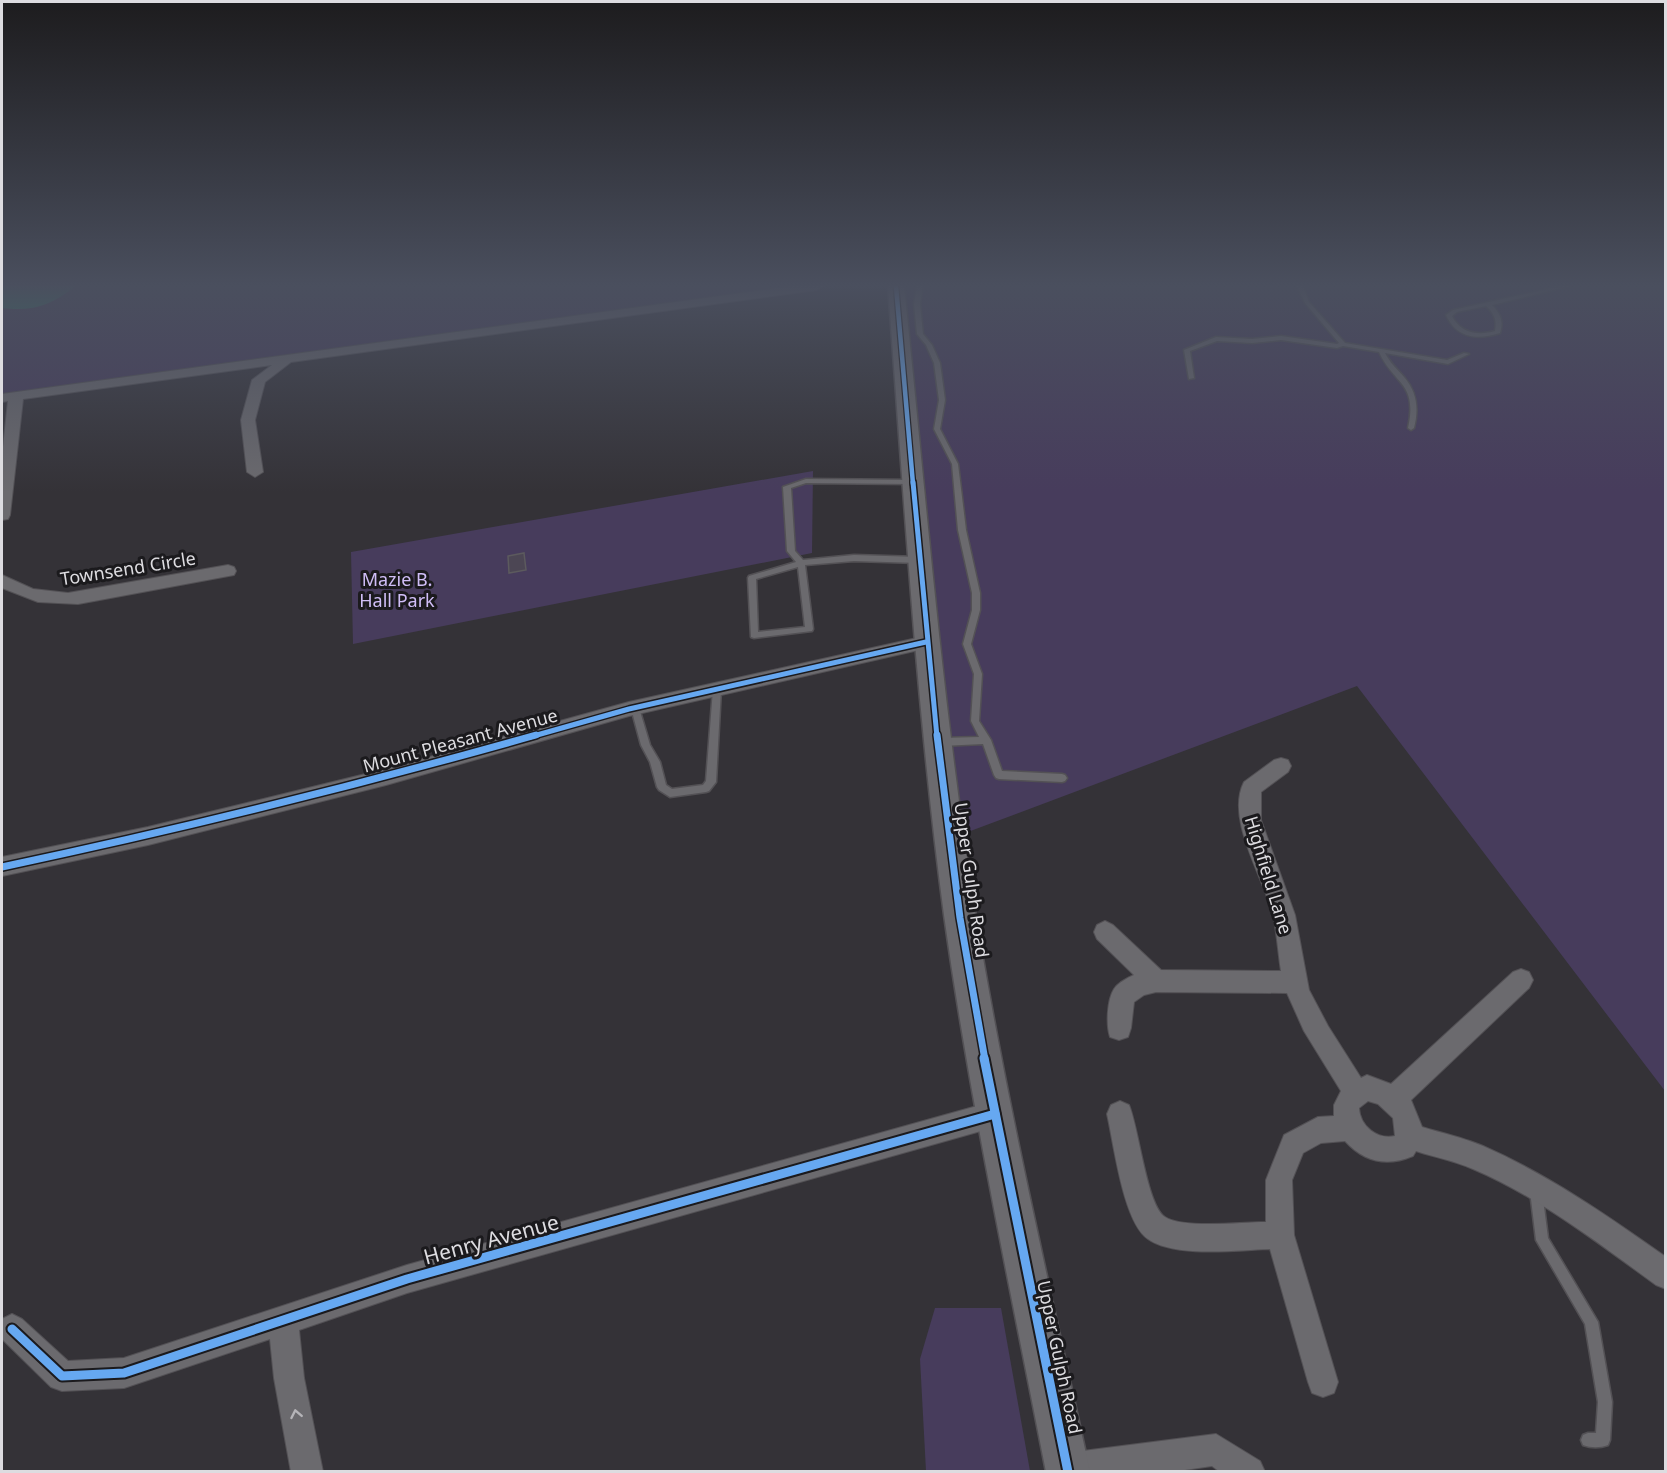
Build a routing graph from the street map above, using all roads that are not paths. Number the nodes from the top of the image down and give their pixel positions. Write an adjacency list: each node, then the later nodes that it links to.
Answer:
1 (314, 355): 8 (street)
2 (902, 355): 13 (street, Upper Gulph Road)
3 (932, 355): 22 (lane)
4 (1188, 355): 9 (lane)
5 (1383, 355): 11 (lane)
6 (1407, 355): 7 (lane)
7 (1464, 355)
8 (290, 358): 10 (street); 12 (street)
9 (1191, 378)
10 (9, 397): 14 (street)
11 (1411, 428)
12 (255, 472)
13 (913, 482): 15 (street, Upper Gulph Road); 16 (lane)
14 (2, 515)
15 (919, 560): 16 (lane); 19 (street, Upper Gulph Road)
16 (801, 563): 16 (lane)
17 (228, 571): 18 (street, Townsend Circle)
18 (2, 582)
19 (926, 642): 20 (street, Mount Pleasant Avenue); 23 (street, Upper Gulph Road)
20 (717, 689): 21 (street, Mount Pleasant Avenue); 21 (lane)
21 (635, 708): 26 (street, Mount Pleasant Avenue)
22 (986, 740): 23 (lane); 25 (lane)
23 (938, 742): 34 (street, Upper Gulph Road)
24 (1281, 766): 30 (street, Highfield Lane)
25 (1062, 778)
26 (2, 867)
27 (1105, 932): 29 (street)
28 (1521, 980): 33 (street)
29 (1156, 981): 30 (street); 31 (street)
30 (1293, 982): 32 (street, Highfield Lane)
31 (1119, 1028)
32 (1355, 1091): 33 (street); 36 (street)
33 (1394, 1099): 37 (street)
34 (995, 1114): 41 (street, Henry Avenue); 45 (street, Upper Gulph Road)
35 (1120, 1114): 39 (street)
36 (1351, 1127): 37 (street); 39 (street)
37 (1410, 1136): 38 (street)
38 (1536, 1187): 40 (street); 44 (lane)
39 (1280, 1235): 43 (street)
40 (1665, 1275)
41 (283, 1320): 42 (street, Henry Avenue); 46 (street, one-way to 41)
42 (12, 1329)
43 (1323, 1382)
44 (1588, 1440)
45 (1068, 1471): 47 (street)
46 (307, 1472)
47 (1248, 1472)

